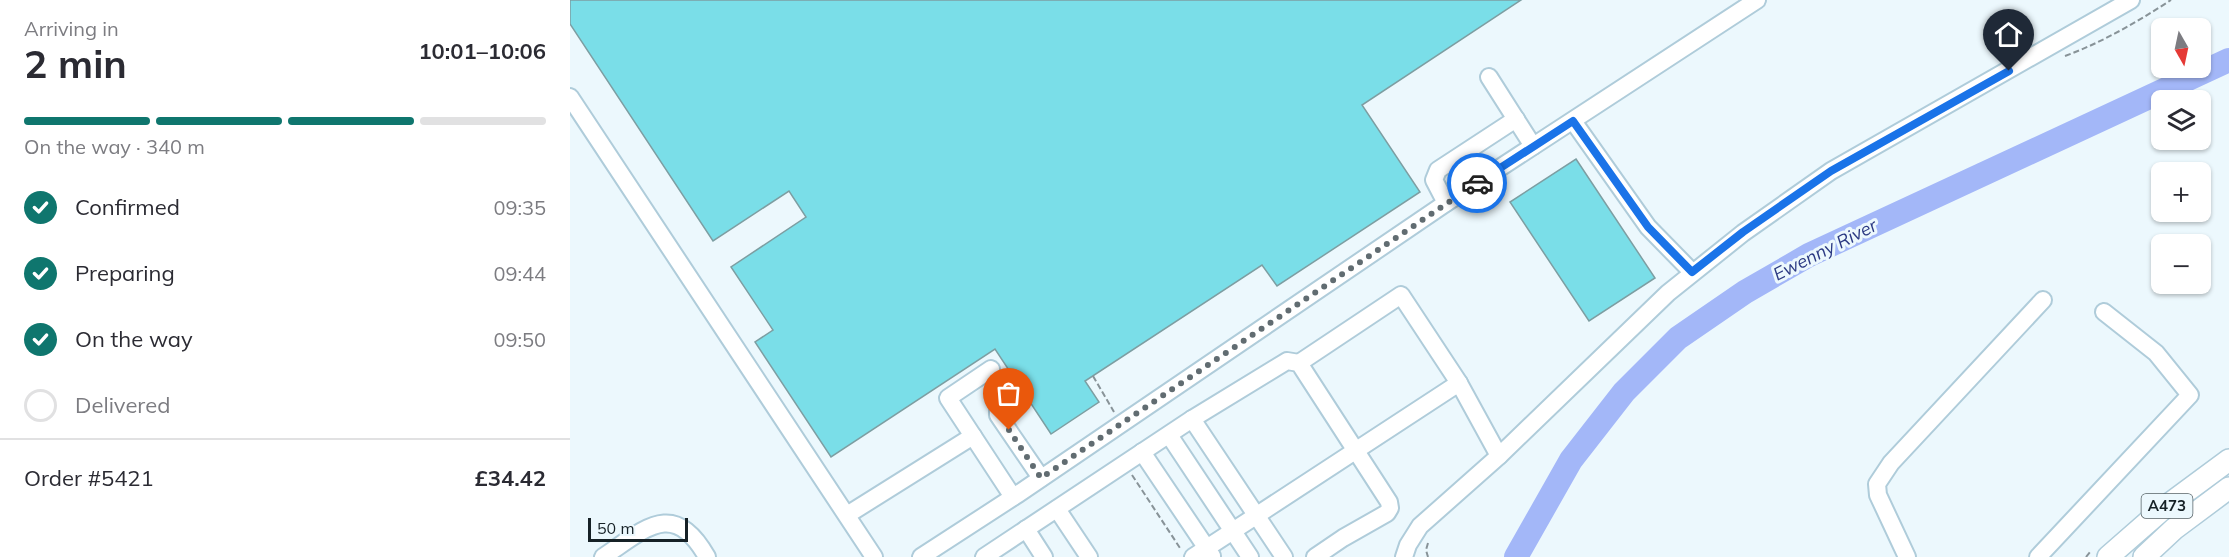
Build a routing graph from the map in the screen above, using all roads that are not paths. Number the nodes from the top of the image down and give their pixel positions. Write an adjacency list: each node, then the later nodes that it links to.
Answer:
1 (1757, 0): 6 (street)
2 (2131, 0): 9 (street)
3 (1489, 77): 5 (street)
4 (570, 97): 27 (street)
5 (1516, 119): 7 (street); 8 (street)
6 (1573, 121): 7 (street); 9 (street)
7 (1533, 146): 8 (street)
8 (1446, 203): 23 (street)
9 (1692, 272): 21 (street)
10 (2043, 300): 43 (street)
11 (2104, 312): 44 (street)
12 (1299, 363): 14 (street); 16 (street); 19 (street)
13 (991, 369): 18 (street)
14 (1459, 382): 19 (street); 21 (street)
15 (998, 401): 23 (street)
16 (1192, 419): 17 (street); 28 (street)
17 (1169, 435): 20 (street); 30 (street)
18 (973, 436): 25 (street); 27 (street)
19 (1356, 450): 28 (street); 41 (street)
20 (1142, 452): 26 (street); 31 (street)
21 (1499, 456): 42 (street)
22 (2229, 460): 45 (main road, A473)
23 (1041, 478): 25 (street)
24 (2229, 488): 46 (main road, A473)
25 (1013, 497): 35 (street)
26 (1057, 508): 29 (street); 38 (street)
27 (847, 515): 34 (street)
28 (1257, 515): 30 (street); 40 (street)
29 (1026, 529): 36 (street); 37 (street)
30 (1233, 532): 31 (street); 39 (street)
31 (1204, 554)
32 (603, 557): 33 (street)
33 (707, 557)
34 (874, 557)
35 (921, 557)
36 (984, 557)
37 (1044, 557)
38 (1089, 557)
39 (1250, 557)
40 (1284, 557)
41 (1315, 557)
42 (1404, 557)
43 (1907, 557)
44 (2038, 557)
45 (2108, 557)
46 (2144, 557)

